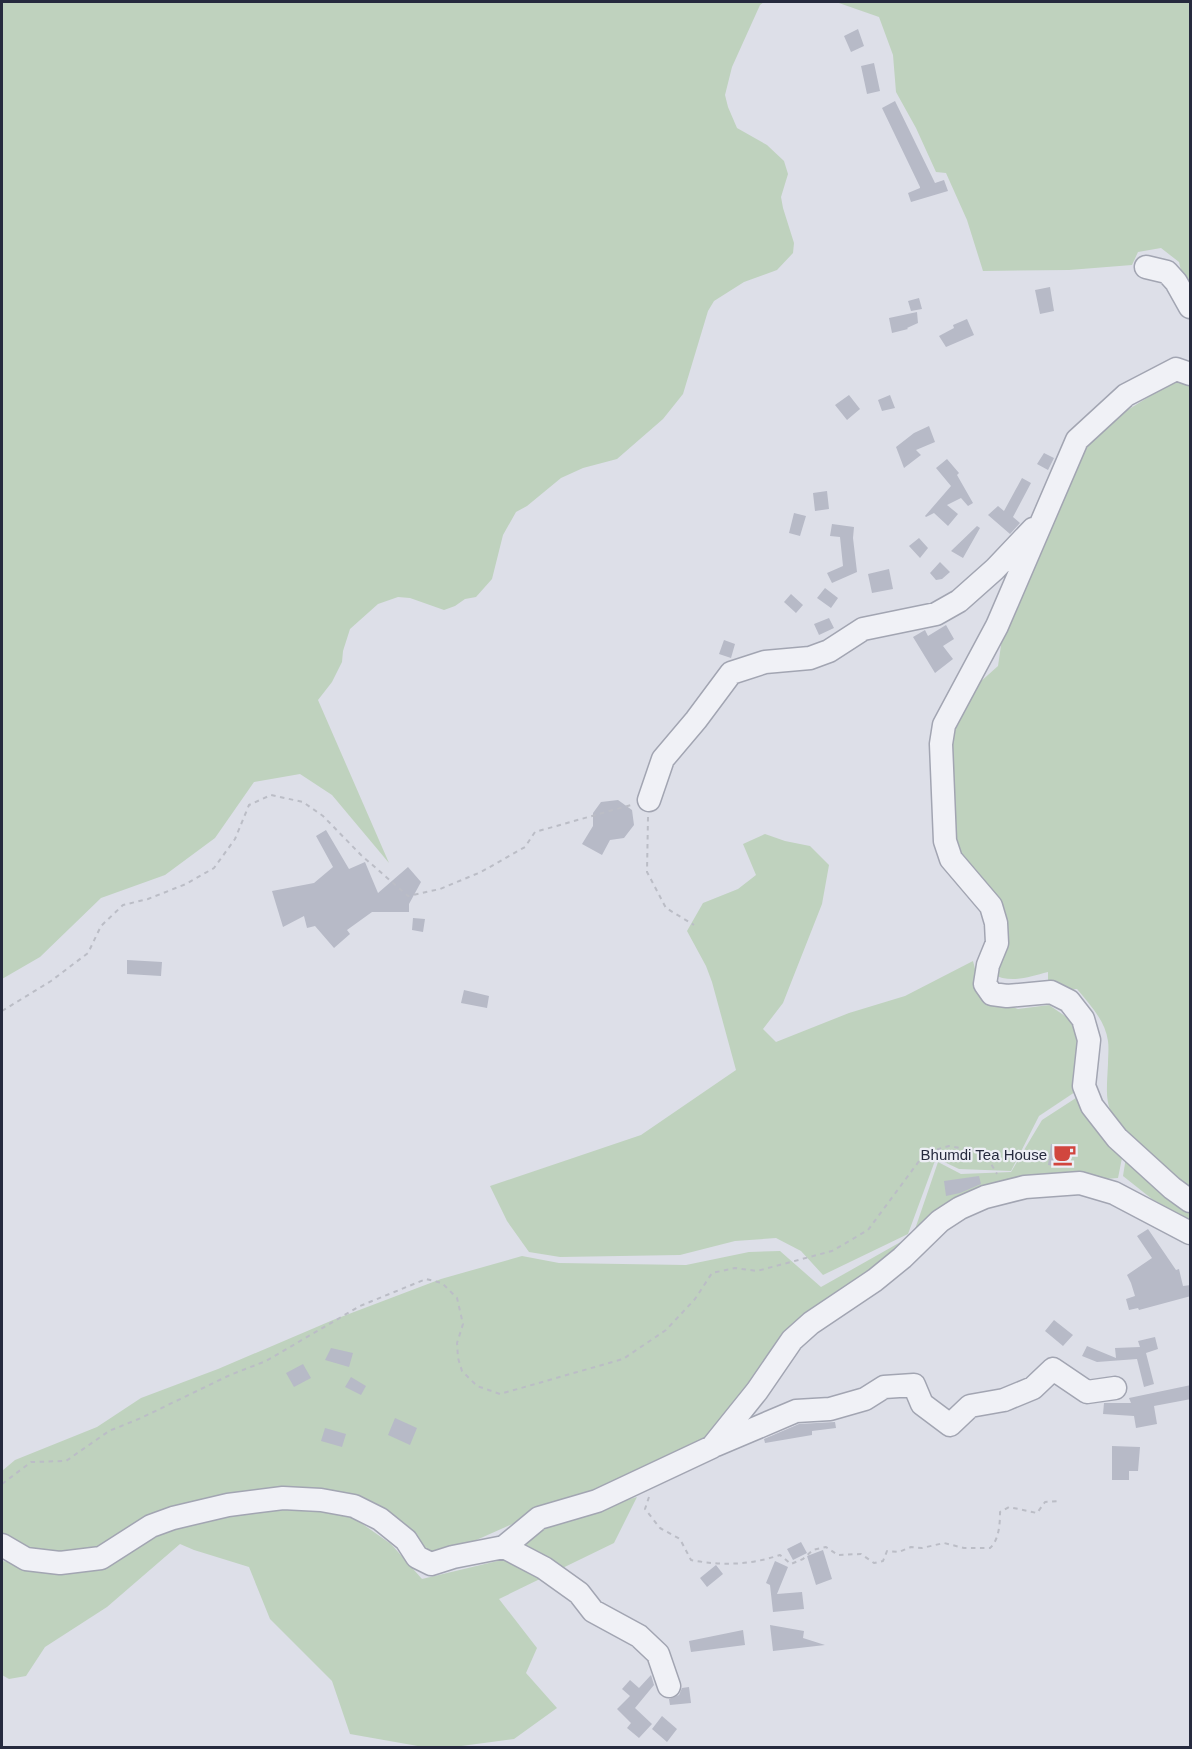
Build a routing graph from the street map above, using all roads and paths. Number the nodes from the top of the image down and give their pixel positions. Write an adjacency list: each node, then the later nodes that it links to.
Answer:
1 (1146, 267): 2 (street)
2 (1191, 307)
3 (1191, 374): 4 (street)
4 (1047, 513): 5 (street); 9 (street)
5 (649, 800): 6 (path); 7 (path)
6 (694, 926)
7 (2, 1011)
8 (1004, 1193): 10 (street); 12 (street); 14 (path)
9 (1191, 1202)
10 (1191, 1233)
11 (1115, 1388): 12 (street)
12 (712, 1447): 13 (street)
13 (651, 1476): 15 (path); 17 (street)
14 (2, 1484)
15 (1059, 1501)
16 (2, 1545): 17 (street)
17 (504, 1547): 18 (street)
18 (669, 1686)

